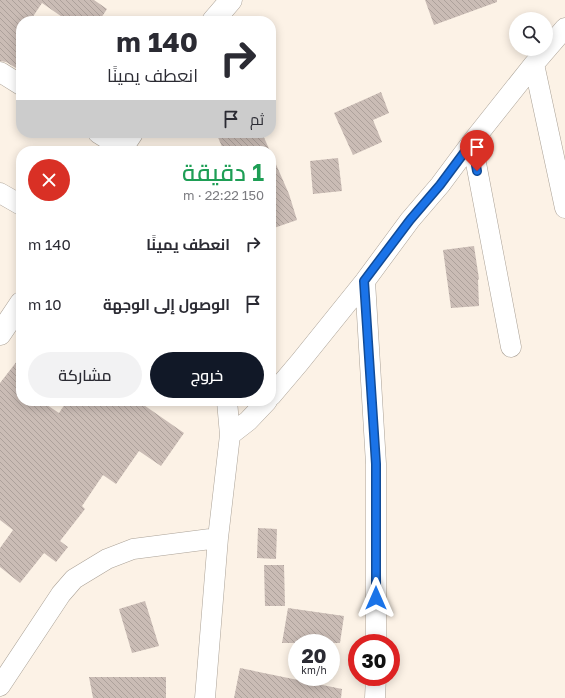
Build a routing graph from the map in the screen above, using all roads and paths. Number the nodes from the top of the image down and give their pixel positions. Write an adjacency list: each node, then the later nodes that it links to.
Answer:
1 (231, 0): 2 (main road)
2 (217, 16)
3 (565, 28): 4 (street)
4 (534, 64): 8 (street); 12 (street)
5 (0, 72): 6 (street)
6 (16, 82)
7 (110, 138): 9 (street)
8 (472, 142): 13 (street); 16 (street)
9 (125, 144)
10 (0, 194): 11 (street)
11 (16, 203)
12 (565, 208)
13 (364, 281): 17 (street); 22 (street)
14 (16, 310): 15 (main road)
15 (0, 334)
16 (511, 347)
17 (276, 390)
18 (227, 406): 20 (street)
19 (262, 406): 20 (street)
20 (230, 435): 21 (street)
21 (218, 538): 23 (street); 25 (street)
22 (376, 634)
23 (0, 686)
24 (376, 686): 26 (street)
25 (205, 698)
26 (375, 698)

